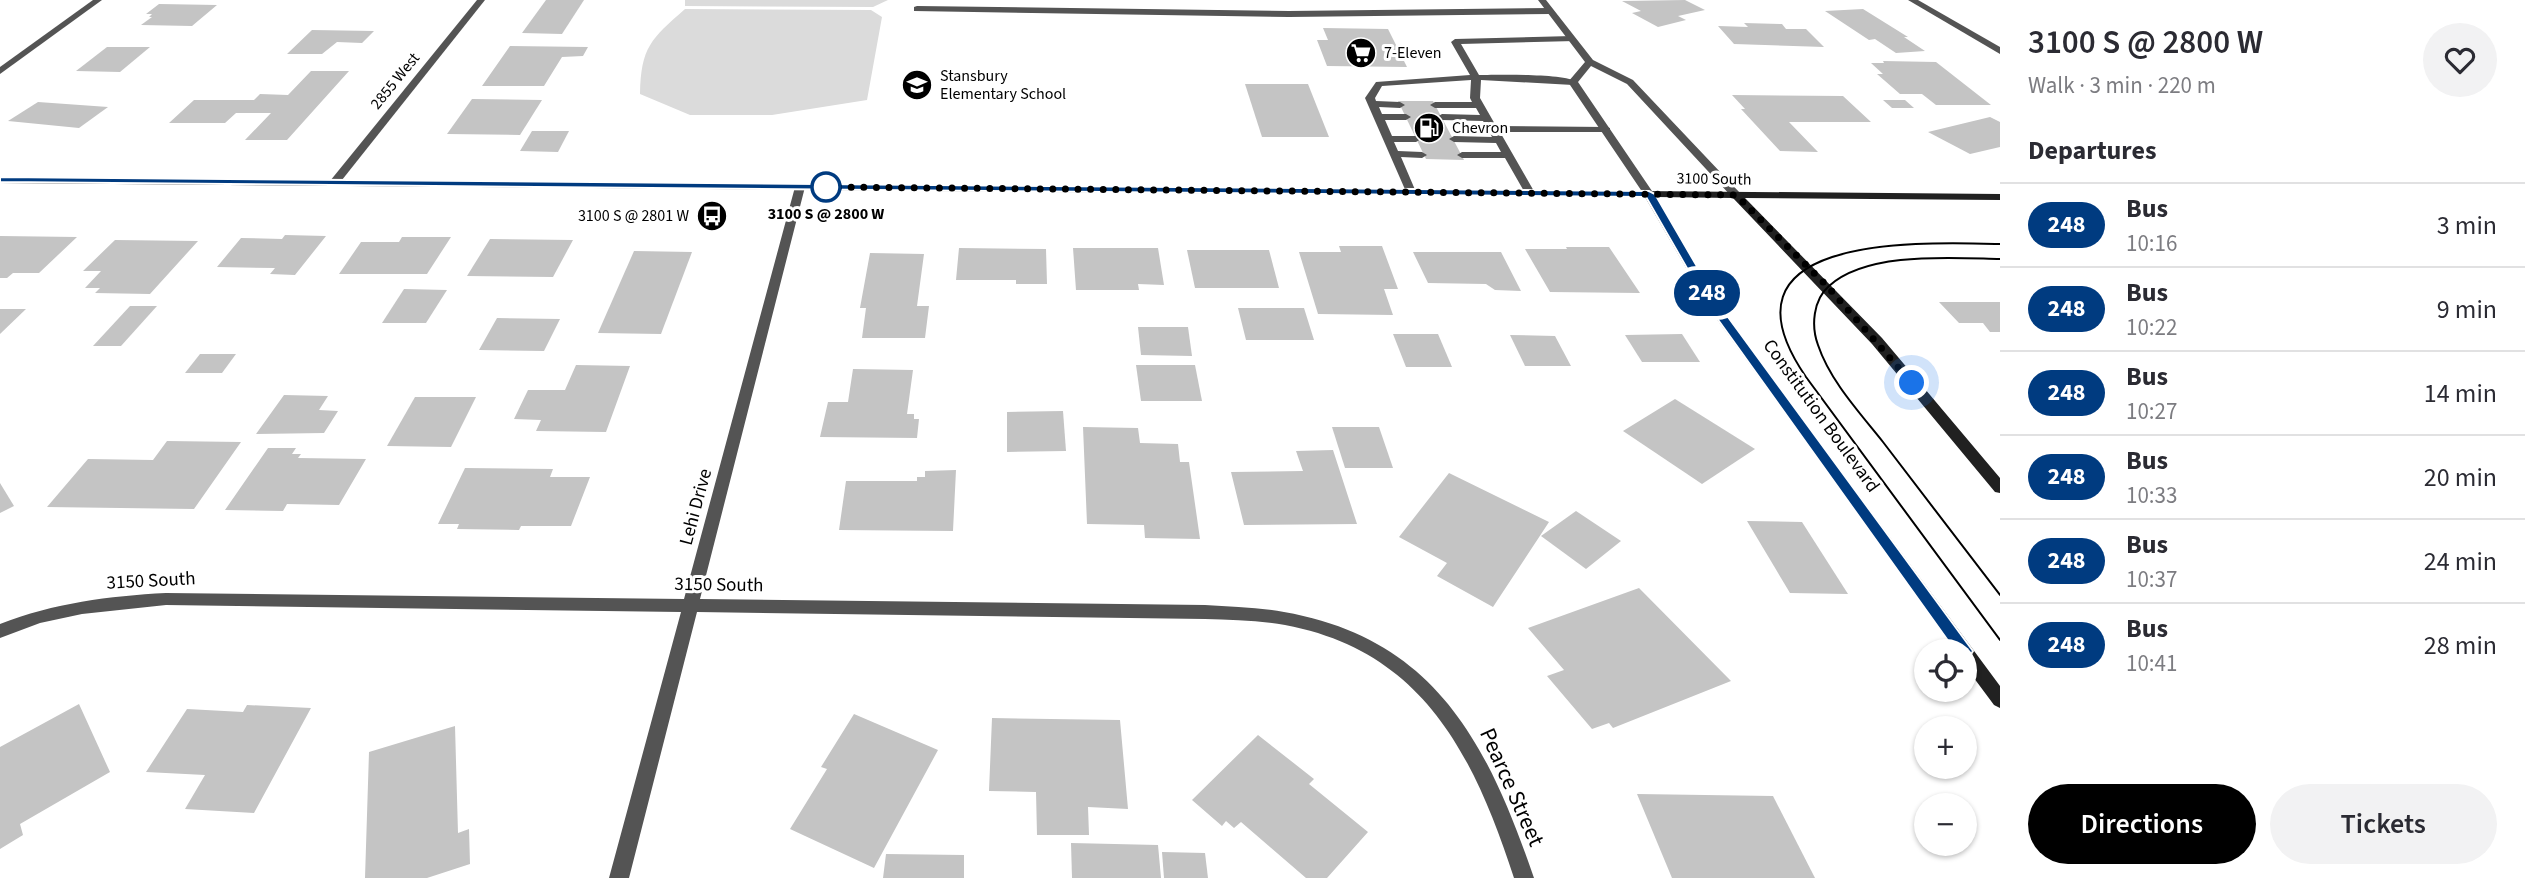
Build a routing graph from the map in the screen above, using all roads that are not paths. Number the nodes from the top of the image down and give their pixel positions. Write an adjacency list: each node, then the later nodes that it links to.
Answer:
1 (98, 0): 10 (street)
2 (481, 0): 32 (street, 2855 West)
3 (1542, 0): 6 (street)
4 (1912, 0): 8 (street)
5 (917, 9): 6 (street)
6 (1550, 10): 7 (street)
7 (1572, 40): 9 (street); 11 (street)
8 (2000, 51)
9 (1590, 62): 12 (street); 37 (street)
10 (0, 71)
11 (1476, 77): 12 (street); 13 (street); 16 (street)
12 (1573, 82): 22 (street, Constitution Boulevard)
13 (1373, 104): 14 (street); 17 (street)
14 (1400, 105)
15 (1435, 105): 16 (street)
16 (1479, 105): 20 (street)
17 (1378, 117): 18 (street); 23 (street)
18 (1406, 117)
19 (1442, 117): 20 (street)
20 (1487, 118): 21 (street)
21 (1493, 129): 22 (street); 26 (street)
22 (1606, 130): 36 (street, Constitution Boulevard)
23 (1388, 139): 24 (street); 27 (street)
24 (1416, 139)
25 (1454, 139): 26 (street)
26 (1499, 140): 30 (street)
27 (1395, 154): 28 (street); 34 (street)
28 (1422, 155)
29 (1462, 155): 30 (street)
30 (1508, 155): 35 (street)
31 (0, 180): 32 (main road, 3100 South)
32 (334, 183): 33 (main road, 3100 South)
33 (800, 187): 34 (main road, 3100 South); 40 (street, Lehi Drive)
34 (1411, 192): 35 (main road, 3100 South)
35 (1530, 193): 36 (main road, 3100 South)
36 (1649, 194): 37 (main road, 3100 South); 42 (main road, Constitution Boulevard)
37 (1736, 195): 38 (main road, 3100 South); 39 (main road)
38 (2000, 197)
39 (2000, 488)
40 (691, 605): 41 (street, 3150 South); 44 (street, 3150 South); 46 (street, Lehi Drive)
41 (0, 631)
42 (1956, 639)
43 (1977, 668): 45 (main road, Constitution Boulevard)
44 (1425, 685): 47 (street, Pearce Street)
45 (2000, 700)
46 (619, 878)
47 (1524, 878)

